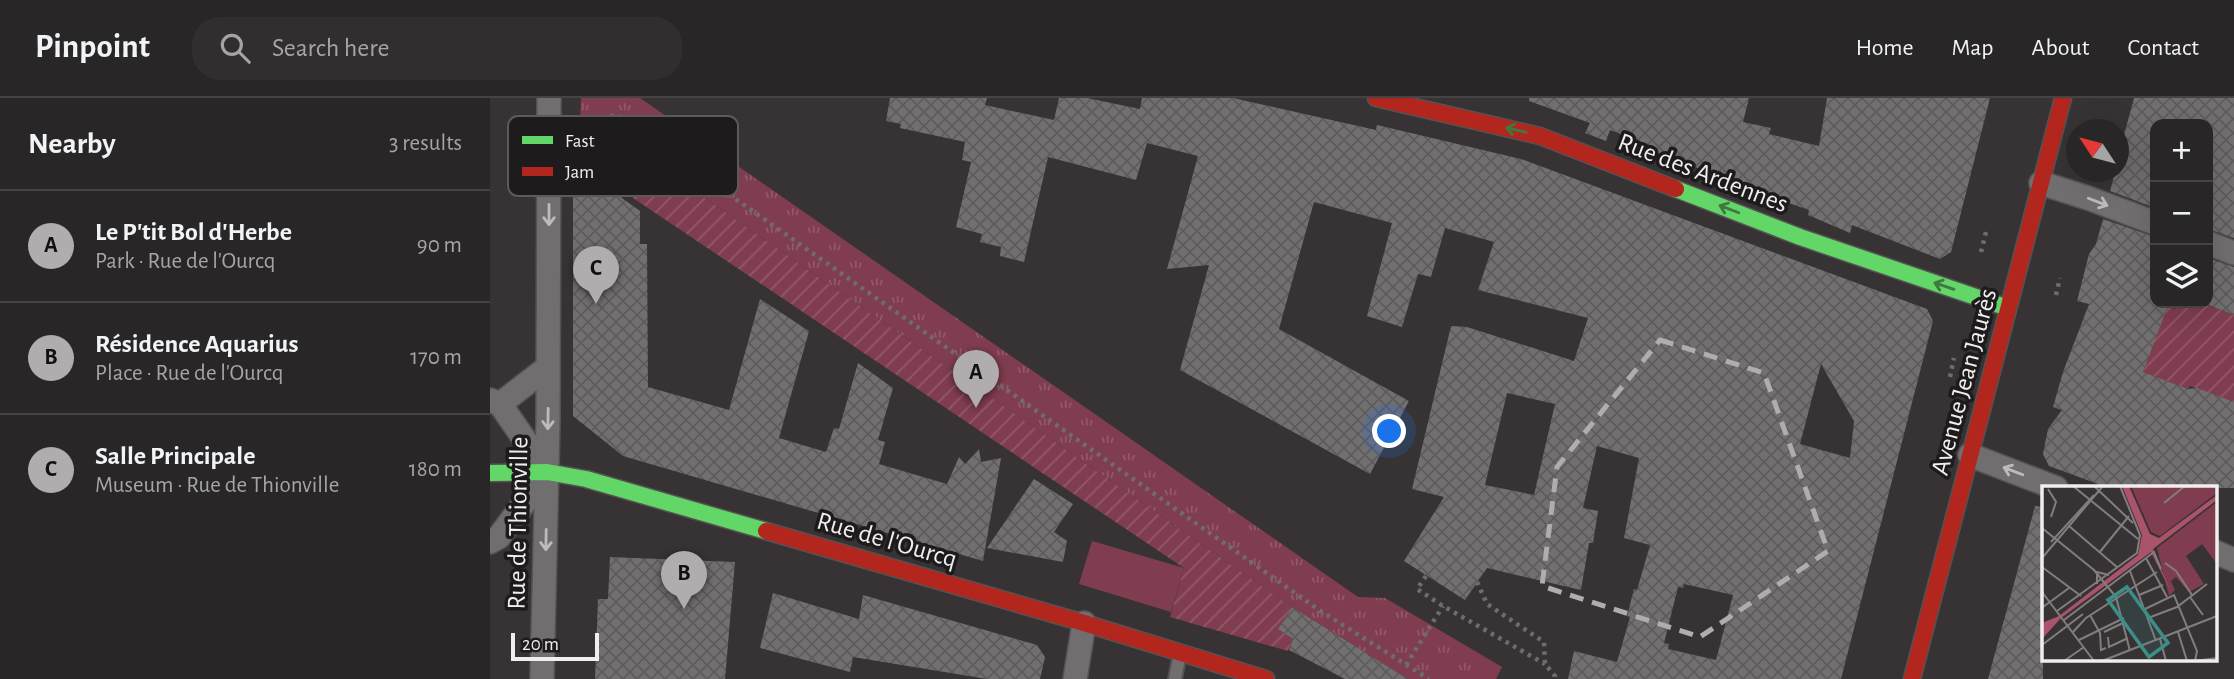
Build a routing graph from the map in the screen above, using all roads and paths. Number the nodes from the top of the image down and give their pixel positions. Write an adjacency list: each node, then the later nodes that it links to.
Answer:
1 (549, 98): 5 (street, Rue de Thionville, one-way to 5)
2 (1376, 98): 4 (street, Rue des Ardennes)
3 (2063, 98): 6 (street, Avenue Jean Jaurès)
4 (1439, 105): 16 (street, Rue des Ardennes, one-way to 4)
5 (549, 116)
6 (2041, 183): 9 (street, one-way to 9); 16 (street, Avenue Jean Jaurès)
7 (549, 196): 18 (street, Rue de Thionville, one-way to 18)
8 (731, 196): 34 (path)
9 (2150, 221)
10 (1986, 232): 12 (path)
11 (2213, 245): 13 (street)
12 (1981, 252)
13 (2234, 253)
14 (2060, 278): 15 (path)
15 (2056, 295)
16 (2008, 308): 21 (street, Avenue Jean Jaurès)
17 (1954, 358): 19 (path)
18 (548, 367): 20 (street, Rue de Thionville); 22 (street, Rue de Thionville, one-way to 22)
19 (1950, 377)
20 (495, 402): 22 (street)
21 (1970, 455): 24 (street, one-way to 21); 41 (street, Avenue Jean Jaurès)
22 (547, 472): 23 (street, Rue de l'Ourcq); 25 (street); 31 (street, Rue de l'Ourcq); 35 (street, Rue de Thionville, one-way to 35)
23 (490, 473)
24 (2051, 486)
25 (490, 542)
26 (2217, 553): 27 (street)
27 (2234, 560)
28 (1426, 576): 30 (path)
29 (1477, 582): 33 (path)
30 (1443, 606): 33 (path); 34 (path)
31 (1084, 623): 32 (street, Rue de l'Ourcq); 36 (street)
32 (1180, 653): 37 (lane); 38 (street, Rue de l'Ourcq)
33 (1545, 664): 40 (path)
34 (1406, 665): 39 (path)
35 (542, 679)
36 (1075, 679)
37 (1175, 679)
38 (1266, 679)
39 (1429, 679)
40 (1554, 679)
41 (1912, 679)

